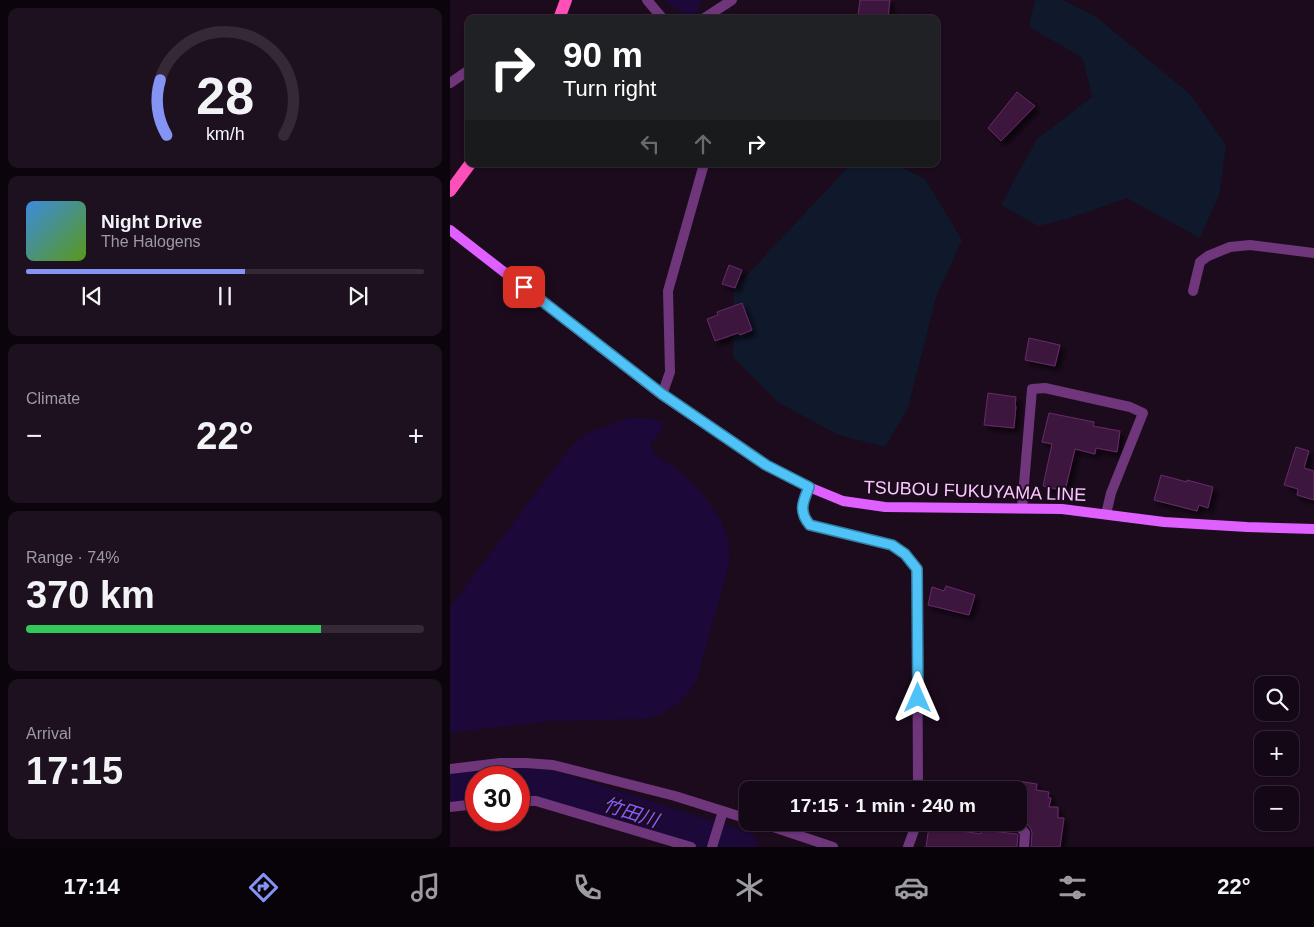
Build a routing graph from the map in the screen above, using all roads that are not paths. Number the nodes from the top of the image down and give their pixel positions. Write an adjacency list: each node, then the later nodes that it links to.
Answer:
1 (566, 0): 4 (main road)
2 (647, 0): 5 (street)
3 (732, 0): 6 (street)
4 (560, 15)
5 (660, 15)
6 (709, 15)
7 (465, 73): 8 (street)
8 (450, 83)
9 (468, 167): 11 (main road)
10 (703, 167): 15 (street)
11 (450, 191)
12 (450, 230): 15 (main road, TSUBOU FUKUYAMA LINE)
13 (1314, 253): 14 (street)
14 (1193, 291)
15 (662, 394): 16 (main road, TSUBOU FUKUYAMA LINE)
16 (809, 487): 17 (main road, TSUBOU FUKUYAMA LINE); 21 (street)
17 (1022, 508): 18 (main road, TSUBOU FUKUYAMA LINE); 18 (street)
18 (1106, 514): 19 (main road, TSUBOU FUKUYAMA LINE)
19 (1314, 529)
20 (450, 769): 25 (street)
21 (918, 781)
22 (530, 801): 30 (street)
23 (465, 805): 24 (street)
24 (450, 807)
25 (722, 815): 26 (street); 31 (street)
26 (739, 818)
27 (785, 831): 32 (street)
28 (914, 831): 33 (street)
29 (1023, 831): 34 (street)
30 (691, 847)
31 (712, 847)
32 (833, 847)
33 (908, 847)
34 (1024, 847)

